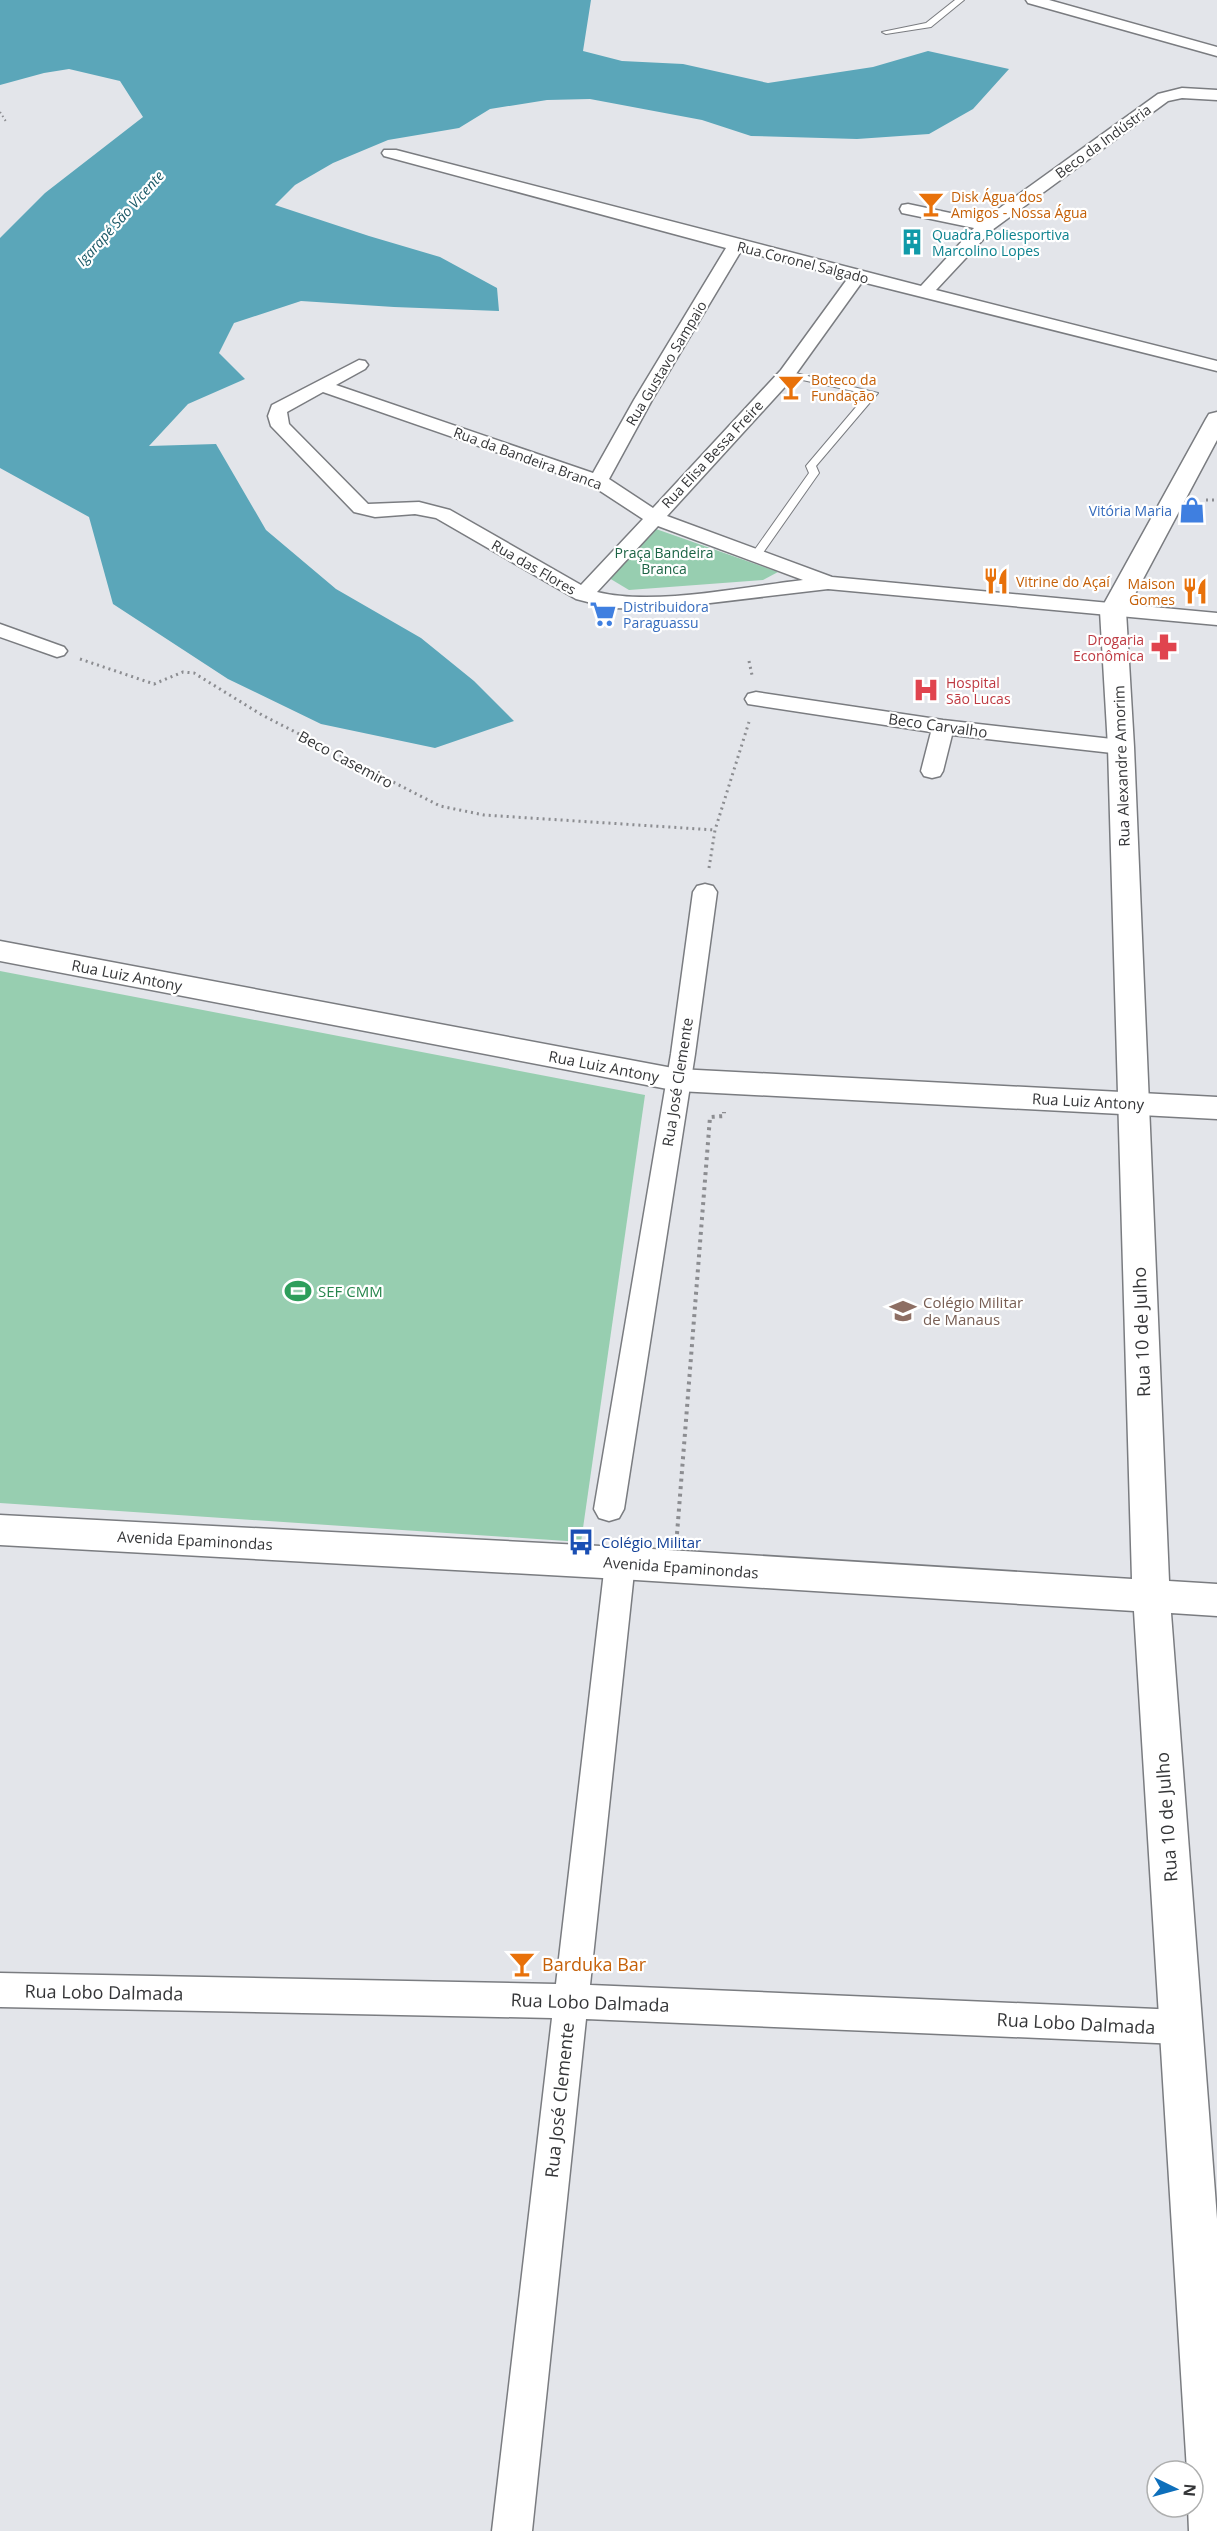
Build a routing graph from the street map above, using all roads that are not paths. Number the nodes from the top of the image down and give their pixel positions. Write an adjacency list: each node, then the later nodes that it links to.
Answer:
1 (960, 0): 3 (lane)
2 (1033, 0): 4 (street)
3 (885, 32)
4 (1217, 52)
5 (1217, 95): 8 (street, Beco da Indústria)
6 (390, 153): 9 (street, Rua Coronel Salgado)
7 (908, 209): 8 (street)
8 (986, 226): 11 (street, Beco da Indústria)
9 (736, 245): 10 (street, Rua Coronel Salgado); 17 (street, Rua Gustavo Sampaio)
10 (858, 276): 11 (street, Rua Coronel Salgado); 14 (street, Rua Elisa Bessa Freire)
11 (924, 293): 13 (street, Rua Coronel Salgado)
12 (359, 365): 15 (street)
13 (1217, 366)
14 (787, 374): 18 (street, Rua Elisa Bessa Freire); 19 (lane)
15 (322, 386): 17 (street, Rua da Bandeira Branca); 21 (street, Rua das Flores)
16 (1217, 419): 22 (street)
17 (598, 481): 18 (street, Rua da Bandeira Branca)
18 (653, 517): 19 (street, Rua da Bandeira Branca); 21 (street, Rua Elisa Bessa Freire)
19 (756, 555): 20 (street, Rua da Bandeira Branca)
20 (828, 583): 21 (street, Rua das Flores); 22 (street)
21 (583, 595)
22 (1113, 611): 23 (street); 28 (street, Rua Alexandre Amorim)
23 (1217, 619)
24 (0, 630): 25 (street)
25 (57, 651)
26 (756, 699): 27 (street, Beco Carvalho)
27 (943, 727): 28 (street, Beco Carvalho); 29 (street)
28 (1121, 747): 33 (street, Rua Alexandre Amorim)
29 (932, 771)
30 (705, 892): 32 (street, Rua José Clemente)
31 (0, 951): 32 (street, Rua Luiz Antony)
32 (678, 1080): 33 (street, Rua Luiz Antony); 35 (street, Rua José Clemente)
33 (1132, 1103): 34 (street, Rua Luiz Antony); 38 (street, Rua 10 de Julho)
34 (1217, 1108)
35 (609, 1509)
36 (0, 1530): 37 (street, Avenida Epaminondas)
37 (620, 1563): 38 (street, Avenida Epaminondas); 41 (street, Rua José Clemente)
38 (1151, 1597): 39 (street, Avenida Epaminondas); 42 (street, Rua 10 de Julho)
39 (1217, 1600)
40 (0, 1990): 41 (street, Rua Lobo Dalmada)
41 (570, 2001): 42 (street, Rua Lobo Dalmada); 44 (street, Rua José Clemente)
42 (1180, 2027): 43 (street, Rua 10 de Julho)
43 (1213, 2425): 45 (street, Rua 10 de Julho)
44 (512, 2531)
45 (1213, 2531)

